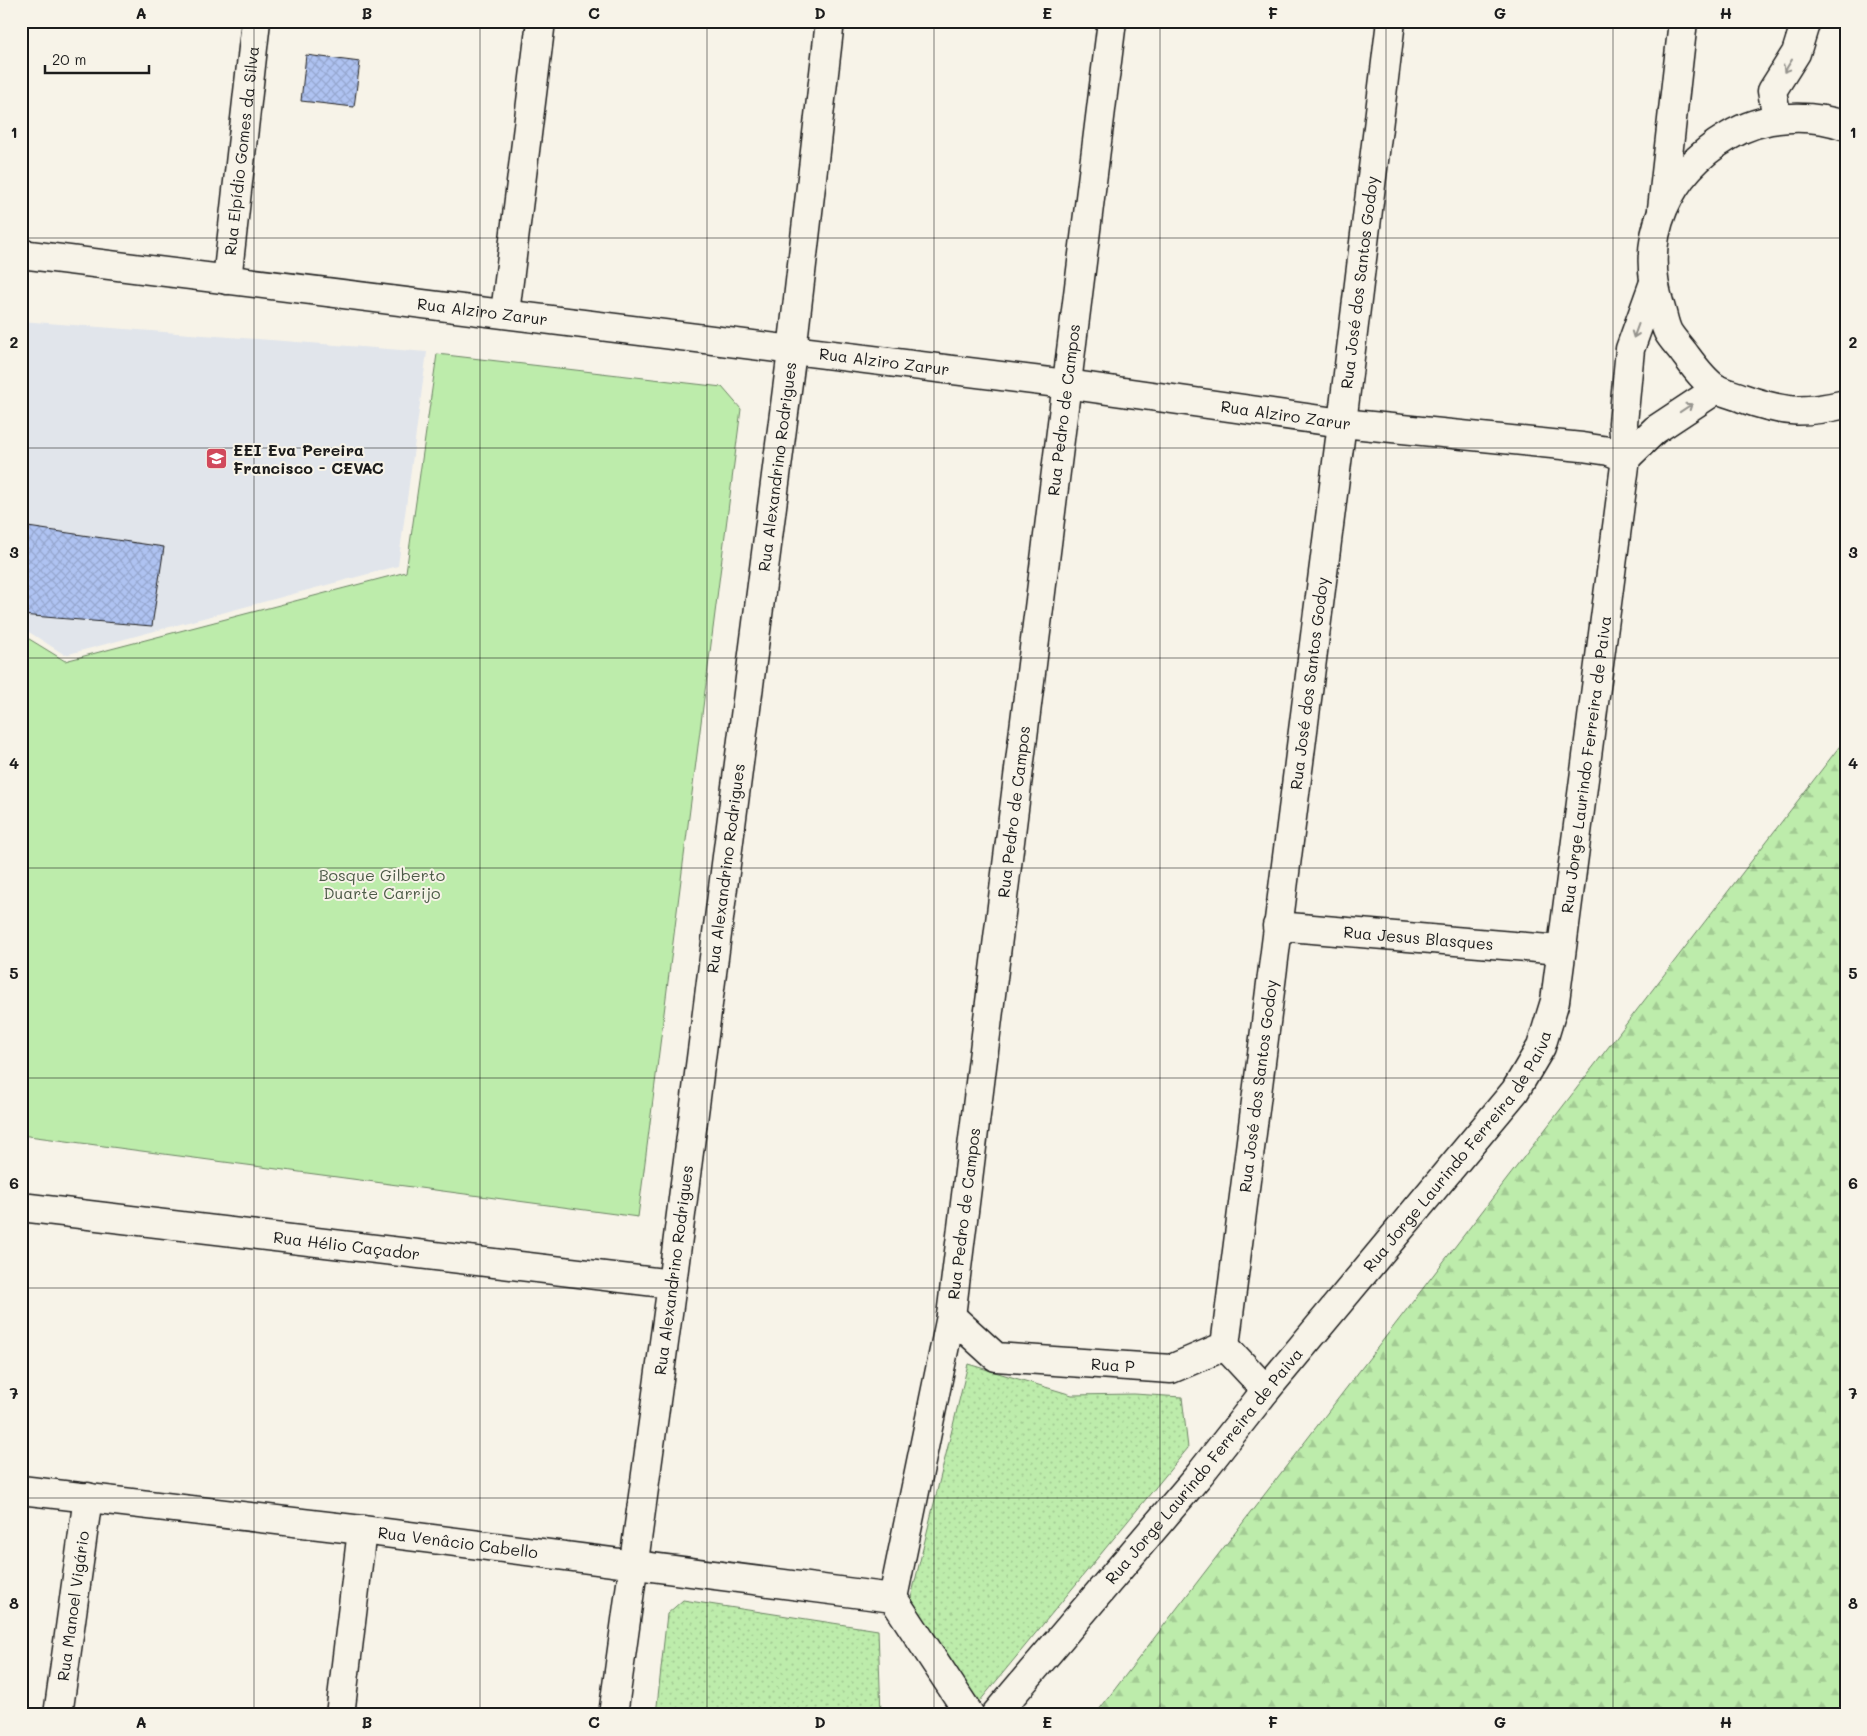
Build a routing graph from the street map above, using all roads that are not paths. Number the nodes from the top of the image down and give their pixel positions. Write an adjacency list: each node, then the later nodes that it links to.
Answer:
1 (256, 21): 12 (street, Rua Elpídio Gomes da Silva)
2 (541, 21): 14 (street)
3 (830, 21): 15 (street, Rua Alexandrino Rodrigues)
4 (1112, 21): 16 (street, Rua Pedro de Campos)
5 (1391, 21): 19 (street, Rua José dos Santos Godoy)
6 (1683, 21): 10 (street)
7 (1806, 21): 8 (street, one-way to 8)
8 (1777, 118): 9 (street); 10 (street)
9 (1846, 126)
10 (1662, 209): 13 (street)
11 (21, 254): 12 (street, Rua Alziro Zarur)
12 (226, 280): 14 (street, Rua Alziro Zarur)
13 (1653, 285): 17 (street); 20 (street, Rua Jorge Laurindo Ferreira de Paiva, one-way to 20)
14 (505, 313): 15 (street, Rua Alziro Zarur)
15 (792, 351): 16 (street, Rua Alziro Zarur); 24 (street, Rua Alexandrino Rodrigues)
16 (1066, 384): 19 (street, Rua Alziro Zarur); 25 (street, Rua Pedro de Campos)
17 (1717, 389): 18 (street); 20 (street, one-way to 17)
18 (1846, 404)
19 (1342, 424): 20 (street, Rua Alziro Zarur); 21 (street, Rua José dos Santos Godoy)
20 (1626, 458): 22 (street, Rua Jorge Laurindo Ferreira de Paiva)
21 (1277, 926): 22 (street, Rua Jesus Blasques); 26 (street, Rua José dos Santos Godoy)
22 (1561, 950): 27 (street, Rua Jorge Laurindo Ferreira de Paiva)
23 (21, 1207): 24 (street, Rua Hélio Caçador)
24 (672, 1284): 31 (street, Rua Alexandrino Rodrigues)
25 (951, 1316): 26 (street, Rua P); 32 (street, Rua Pedro de Campos)
26 (1224, 1346): 27 (street)
27 (1266, 1390): 37 (street, Rua Jorge Laurindo Ferreira de Paiva)
28 (21, 1490): 29 (street, Rua Venâcio Cabello)
29 (88, 1497): 30 (street, Rua Venâcio Cabello); 33 (street, Rua Manoel Vigário)
30 (362, 1530): 31 (street, Rua Venâcio Cabello); 34 (street)
31 (635, 1565): 32 (street, Rua Venâcio Cabello); 35 (street, Rua Alexandrino Rodrigues)
32 (893, 1598): 36 (street)
33 (58, 1715)
34 (340, 1715)
35 (613, 1715)
36 (970, 1715)
37 (995, 1715)

